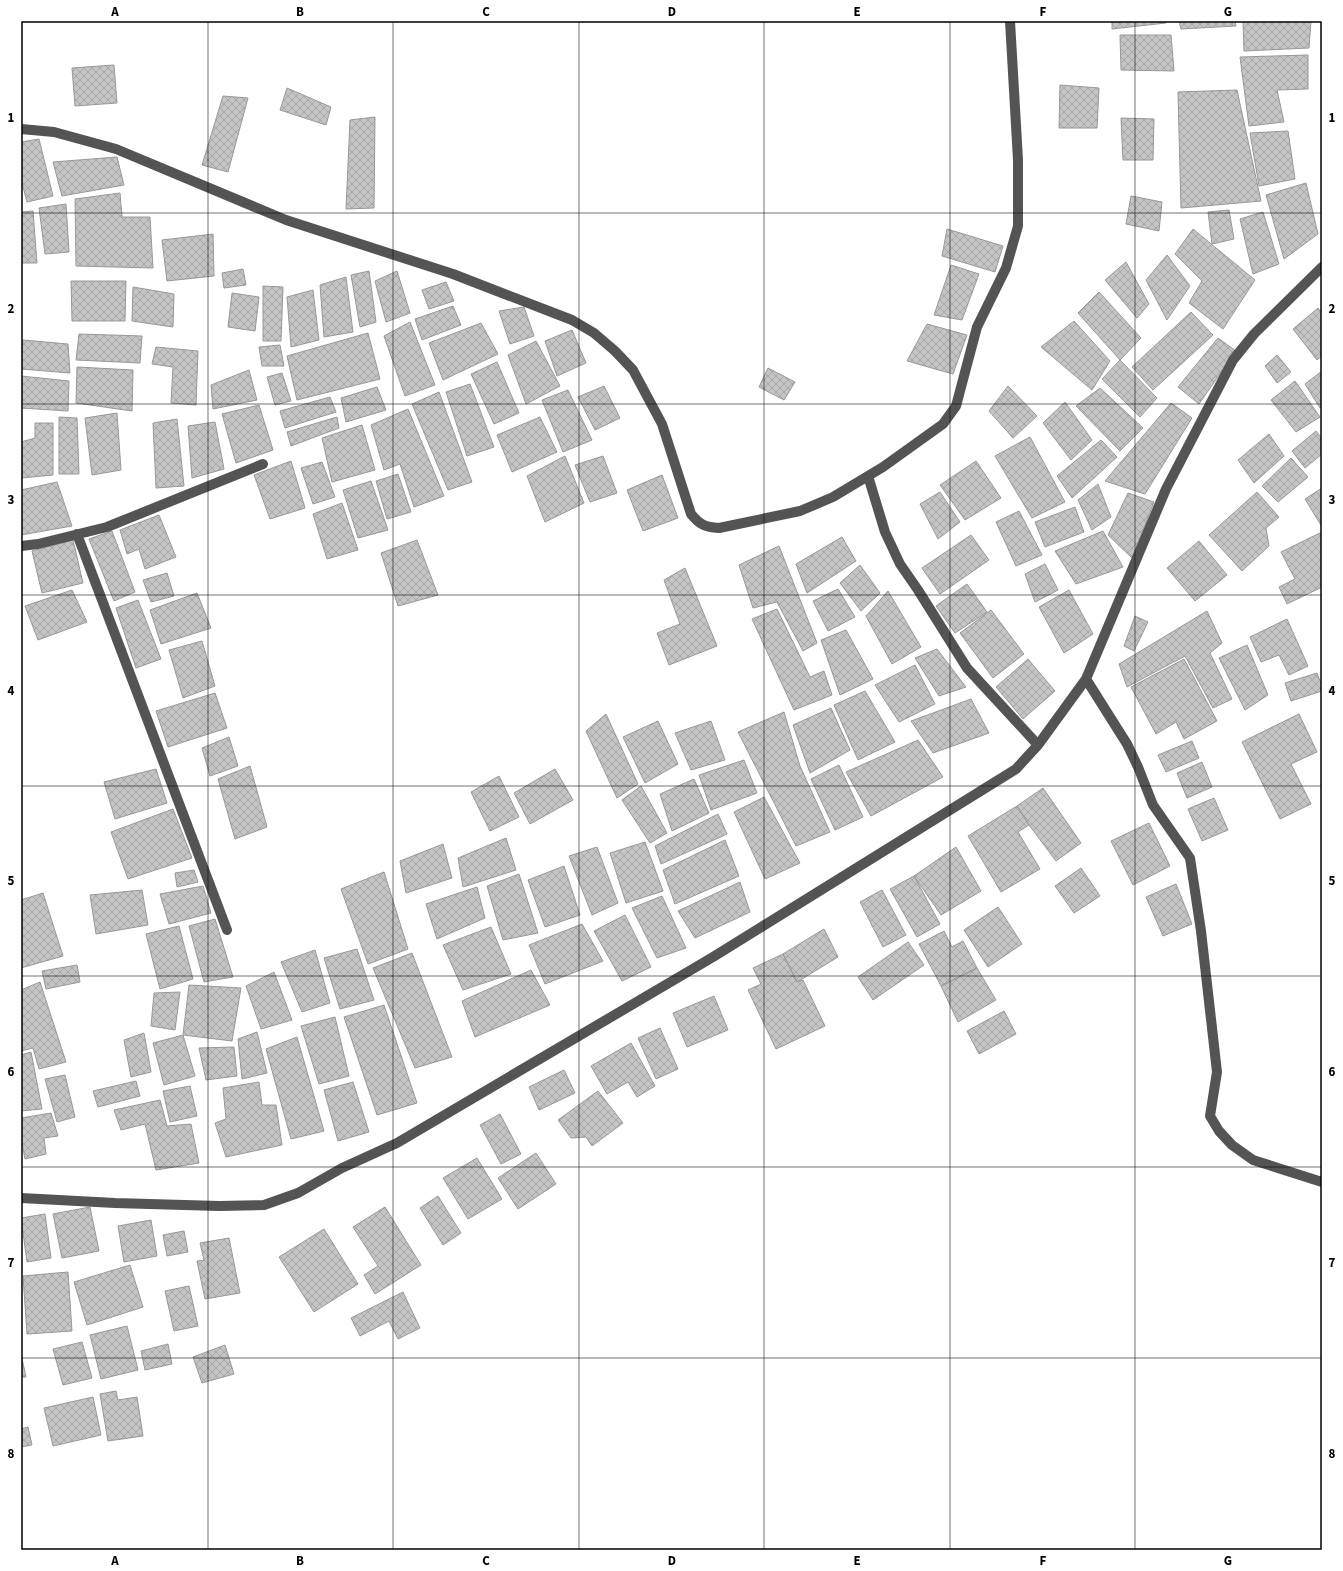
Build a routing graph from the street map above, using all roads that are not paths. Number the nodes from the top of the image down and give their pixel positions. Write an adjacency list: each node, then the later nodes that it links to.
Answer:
1 (1010, 21): 5 (street)
2 (21, 129): 5 (street)
3 (1322, 267): 8 (street)
4 (263, 464): 6 (street)
5 (868, 476): 9 (street)
6 (77, 534): 7 (street); 10 (street)
7 (21, 546)
8 (1086, 678): 9 (street); 11 (street)
9 (1038, 745): 12 (street)
10 (226, 930)
11 (1322, 1182)
12 (21, 1198)

